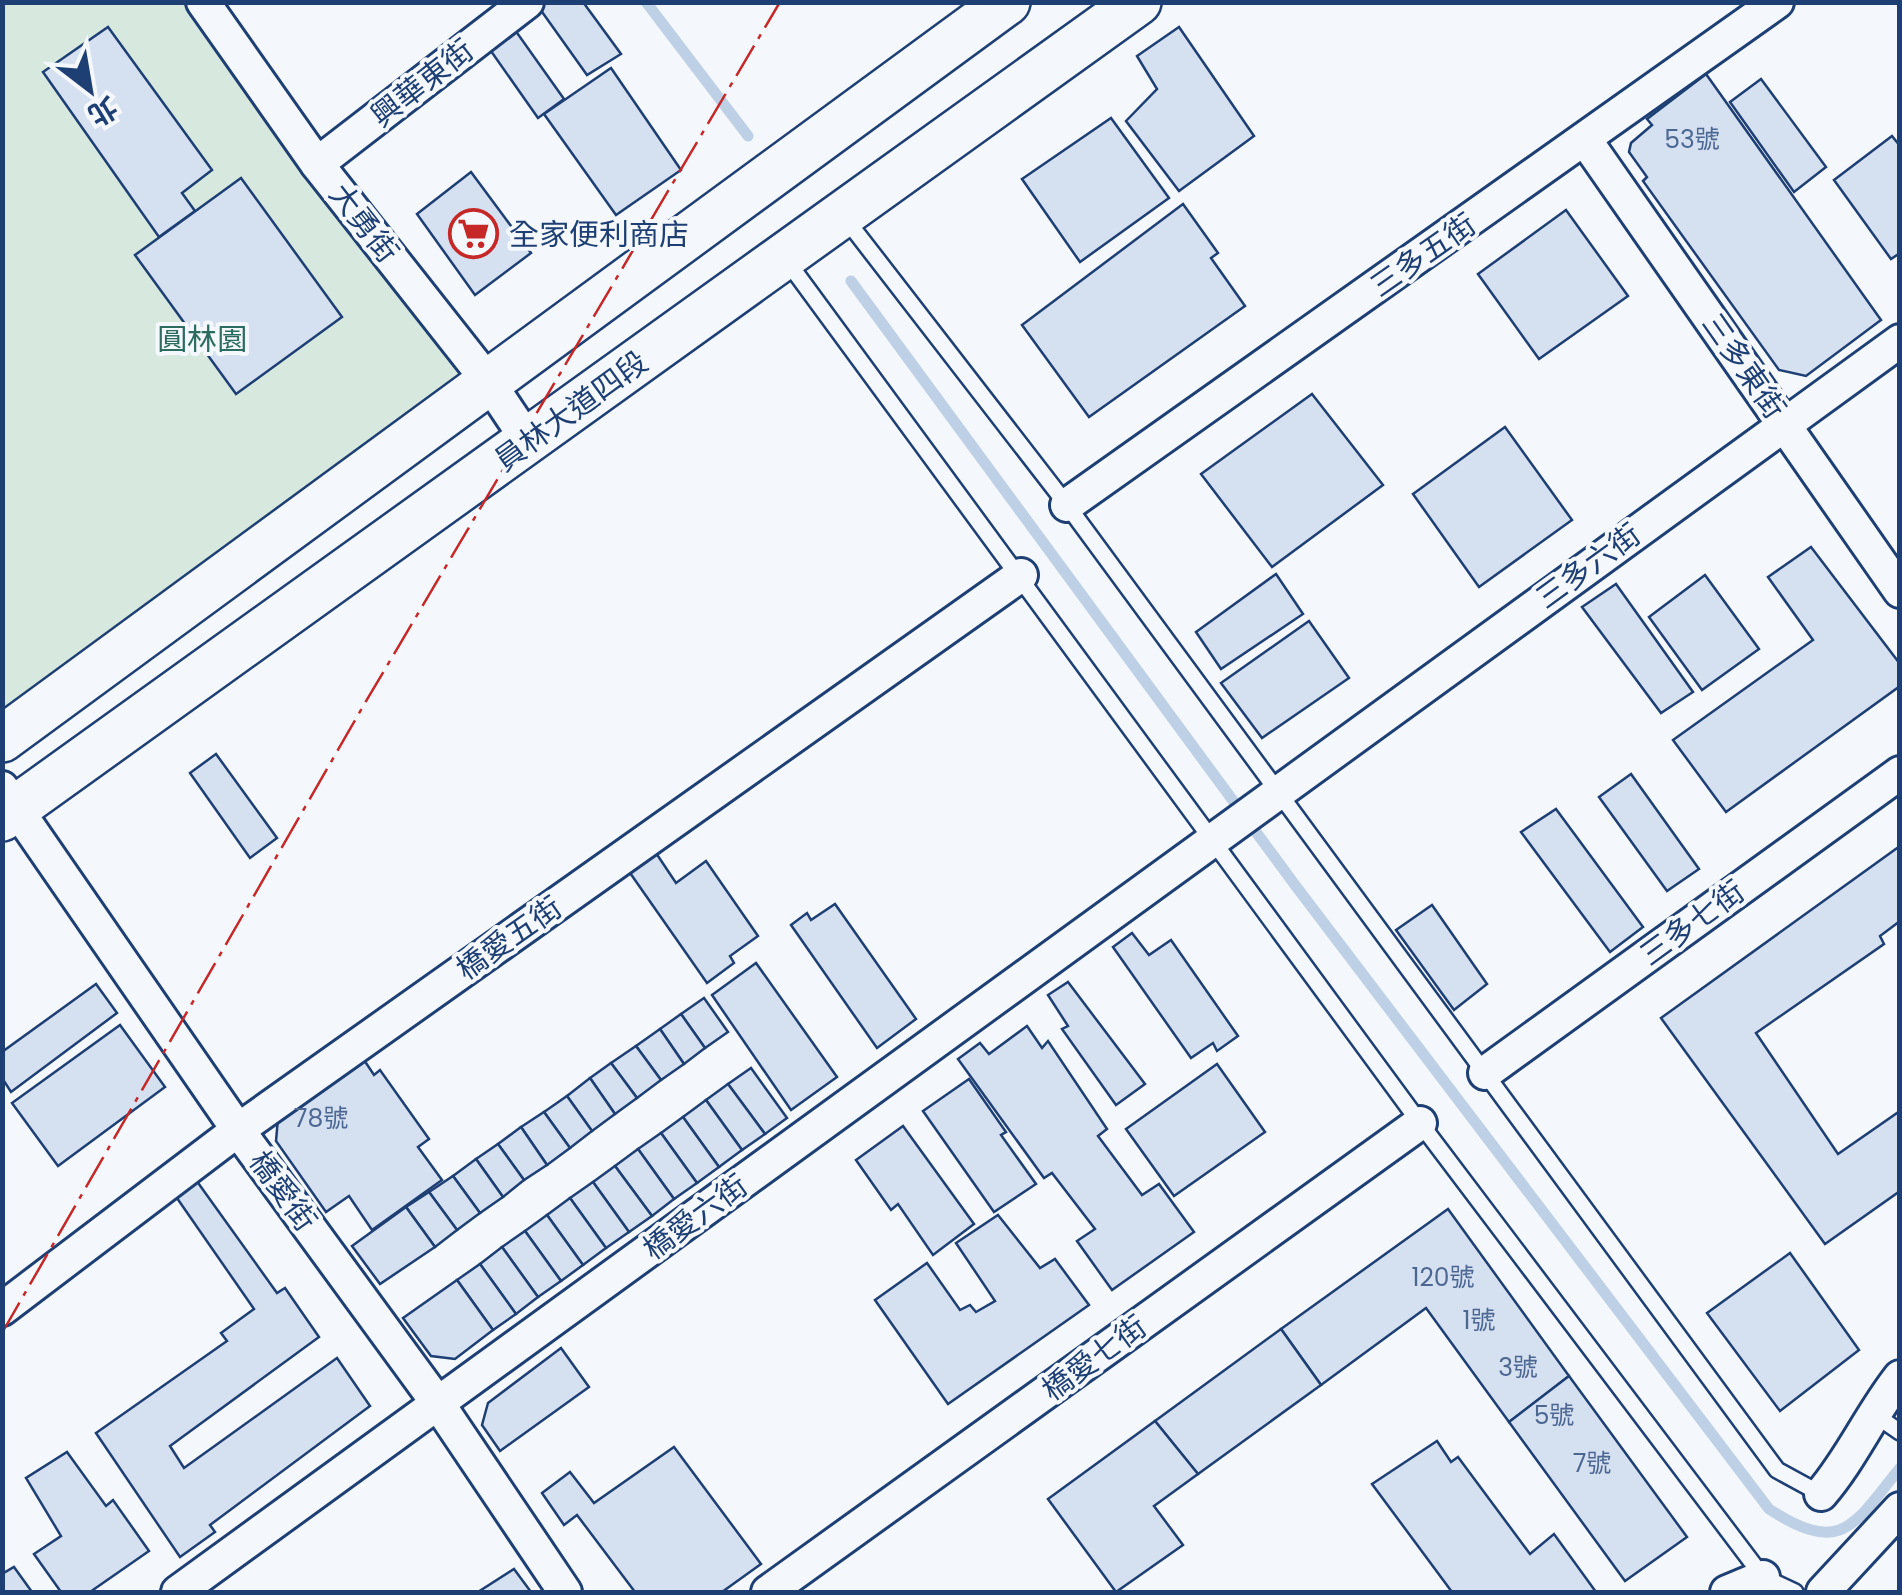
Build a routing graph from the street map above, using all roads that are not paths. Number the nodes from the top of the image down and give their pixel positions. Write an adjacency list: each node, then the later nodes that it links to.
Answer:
1 (203, 2): 7 (street, 大勇街)
2 (526, 2): 7 (street, 興華東街)
3 (1006, 2): 11 (main road)
4 (1138, 2): 8 (main road, 員林大道四段)
5 (1777, 2): 6 (street, 三多五街)
6 (1586, 141): 12 (street, 三多東街); 14 (street, 三多五街)
7 (317, 164): 11 (street, 大勇街)
8 (843, 215): 9 (main road, 員林大道四段); 14 (lane)
9 (785, 258): 13 (main road, 員林大道四段); 15 (lane)
10 (1900, 341): 12 (street, 三多六街)
11 (488, 381): 13 (street, 大勇街); 17 (main road)
12 (1784, 423): 16 (street, 三多東街); 19 (street, 三多六街)
13 (528, 442): 20 (main road, 員林大道四段)
14 (1067, 505): 19 (lane)
15 (1021, 575): 21 (lane); 24 (street, 橋愛五街)
16 (1900, 591)
17 (2, 739)
18 (1900, 772): 22 (street, 三多七街)
19 (1278, 791): 21 (street, 三多六街); 22 (lane)
20 (7, 805): 24 (street, 橋愛街)
21 (1211, 840): 23 (lane); 27 (street, 橋愛六街)
22 (1485, 1073): 29 (lane)
23 (1420, 1124): 31 (lane); 34 (street, 橋愛七街)
24 (238, 1130): 25 (street, 橋愛五街); 27 (street, 橋愛街)
25 (2, 1308)
26 (1900, 1377): 28 (street)
27 (439, 1405): 32 (street, 橋愛六街); 33 (street, 橋愛街)
28 (1886, 1423): 29 (street)
29 (1820, 1494)
30 (1900, 1509): 37 (street)
31 (1763, 1577): 35 (street); 36 (lane)
32 (178, 1592)
33 (566, 1592)
34 (768, 1592)
35 (1727, 1592)
36 (1796, 1592)
37 (1823, 1592)

